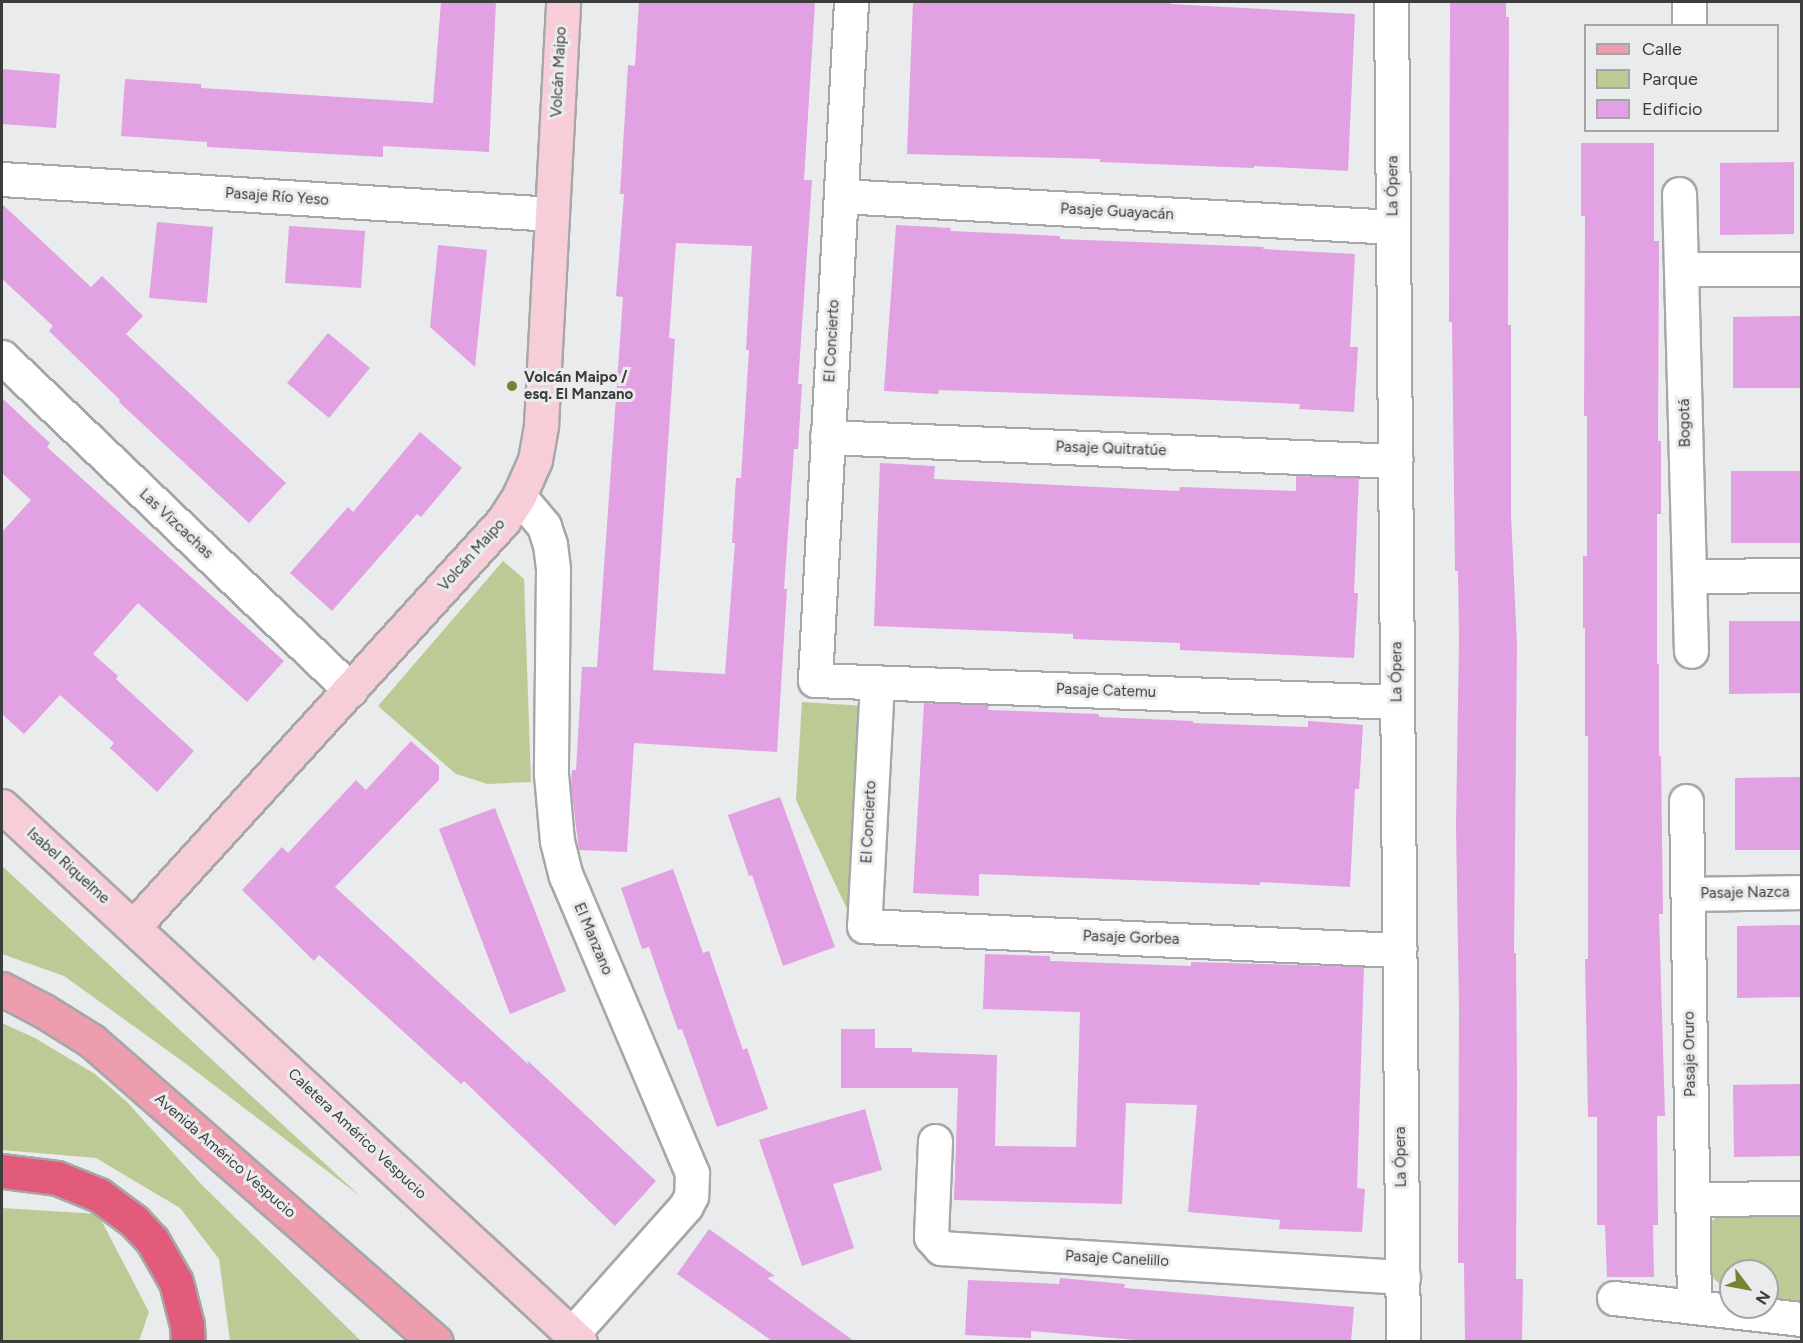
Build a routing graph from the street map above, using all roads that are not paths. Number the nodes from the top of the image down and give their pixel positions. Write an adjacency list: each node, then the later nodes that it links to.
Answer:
1 (563, 2): 9 (street, Volcán Maipo)
2 (851, 2): 8 (street, El Concierto)
3 (1391, 2): 10 (street, La Ópera)
4 (1689, 2): 5 (street)
5 (1689, 24)
6 (2, 179): 9 (street, Pasaje Río Yeso)
7 (1679, 194): 11 (street, Bogotá)
8 (841, 196): 10 (street, Pasaje Guayacán); 14 (street, El Concierto)
9 (552, 214): 16 (street, Volcán Maipo)
10 (1393, 227): 15 (street, La Ópera)
11 (1681, 268): 12 (street); 18 (street, Bogotá)
12 (1802, 269)
13 (2, 357): 22 (street, Las Vizcachas)
14 (827, 437): 15 (street, Pasaje Quitratúe); 20 (street, El Concierto)
15 (1395, 461): 23 (street, La Ópera)
16 (519, 496): 22 (street, Volcán Maipo); 40 (street, El Manzano)
17 (1802, 575): 18 (street)
18 (1689, 576): 19 (street, Bogotá)
19 (1691, 651)
20 (815, 680): 21 (street, Pasaje Catemu)
21 (877, 682): 23 (street, Pasaje Catemu); 29 (street, El Concierto)
22 (351, 690): 28 (street, Volcán Maipo)
23 (1397, 702): 30 (street, La Ópera)
24 (1686, 801): 27 (street, Pasaje Oruro)
25 (2, 806): 28 (street, Isabel Riquelme)
26 (1802, 891): 27 (street, Pasaje Nazca)
27 (1688, 894): 35 (street, Pasaje Oruro)
28 (134, 926): 40 (street, Caletera Américo Vespucio)
29 (864, 926): 30 (street, Pasaje Gorbea)
30 (1399, 950): 36 (street, La Ópera)
31 (2, 989): 42 (main road, Avenida Américo Vespucio)
32 (935, 1142): 36 (street, Pasaje Canelillo)
33 (2, 1171): 41 (highway)
34 (1802, 1198): 35 (street)
35 (1692, 1199): 38 (street, Pasaje Oruro)
36 (1402, 1278): 43 (street, La Ópera)
37 (1614, 1298): 38 (street)
38 (1694, 1307): 39 (street)
39 (1802, 1319)
40 (576, 1338)
41 (188, 1341)
42 (436, 1341)
43 (1403, 1341)

